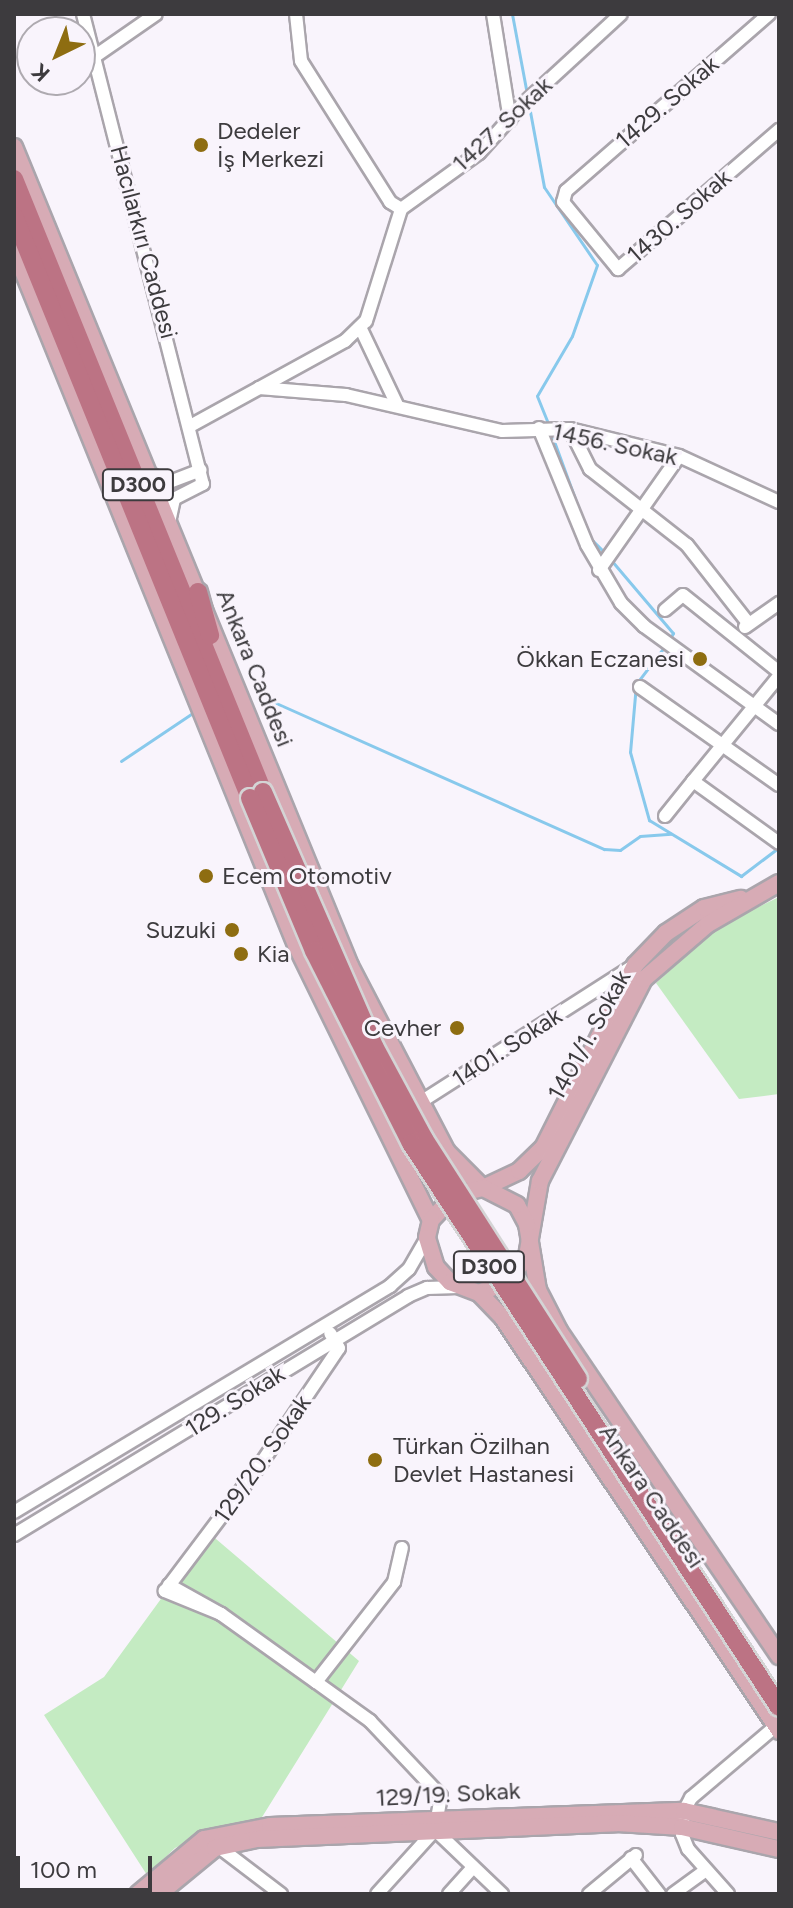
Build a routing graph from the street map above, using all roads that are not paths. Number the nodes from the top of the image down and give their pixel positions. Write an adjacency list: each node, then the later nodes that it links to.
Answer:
1 (156, 14): 6 (street)
2 (296, 14): 13 (street)
3 (493, 14): 8 (street)
4 (621, 14): 8 (street, 1427. Sokak)
5 (769, 14): 12 (street, 1429. Sokak)
6 (96, 56)
7 (96, 65): 21 (street, Hacılarkırı Caddesi)
8 (510, 120): 13 (street, 1427. Sokak)
9 (779, 130): 12 (street, 1430. Sokak)
10 (14, 147): 25 (main road, Ankara Caddesi)
11 (14, 179): 41 (highway, Ankara Caddesi / D300)
12 (566, 191)
13 (401, 209): 18 (street)
14 (14, 216): 17 (highway, Ankara Caddesi / D300)
15 (14, 231): 17 (highway)
16 (14, 249): 43 (main road)
17 (42, 285): 36 (highway, Ankara Caddesi / D300)
18 (360, 327): 19 (street); 20 (street)
19 (259, 388): 20 (street, 1456. Sokak); 21 (street)
20 (397, 405): 22 (street, 1456. Sokak)
21 (192, 425): 26 (street, Hacılarkırı Caddesi)
22 (539, 428): 23 (street, 1456. Sokak); 30 (street)
23 (570, 429): 24 (street, 1456. Sokak); 28 (street)
24 (679, 456): 27 (street, 1456. Sokak); 28 (street)
25 (145, 470): 26 (street); 29 (main road, Ankara Caddesi)
26 (201, 470): 29 (street, Hacılarkırı Caddesi)
27 (779, 502)
28 (641, 510): 30 (street); 34 (street)
29 (170, 529): 31 (main road, Ankara Caddesi)
30 (599, 570): 39 (street)
31 (198, 592): 41 (highway); 52 (main road, Ankara Caddesi)
32 (779, 603): 34 (street)
33 (665, 610): 35 (street)
34 (749, 624): 35 (street)
35 (738, 640): 37 (street)
36 (193, 660): 43 (highway); 46 (highway, Ankara Caddesi / D300)
37 (779, 674): 39 (street)
38 (640, 687): 42 (street)
39 (753, 704): 40 (street); 42 (street)
40 (779, 724)
41 (237, 726): 46 (highway, Ankara Caddesi / D300)
42 (721, 743): 44 (street); 45 (street)
43 (215, 746): 54 (main road)
44 (693, 781): 47 (street); 48 (street)
45 (779, 785)
46 (257, 795): 66 (highway, Ankara Caddesi / D300, bridge); 67 (highway, Ankara Caddesi / D300, bridge)
47 (665, 816)
48 (779, 843)
49 (779, 883): 50 (main road, 1401/1. Sokak)
50 (758, 895): 51 (main road, 1401/1. Sokak); 56 (main road, 1401/1. Sokak)
51 (635, 965): 52 (street, 1401. Sokak); 53 (main road, 1401/1. Sokak)
52 (419, 1103): 53 (main road, Ankara Caddesi)
53 (483, 1188): 54 (main road); 56 (main road, Ankara Caddesi)
54 (431, 1220): 55 (main road)
55 (427, 1238): 57 (main road, Ankara Caddesi); 59 (street, 129. Sokak)
56 (529, 1245): 58 (main road); 64 (main road, Ankara Caddesi)
57 (462, 1287): 58 (main road, Ankara Caddesi); 60 (street, 129. Sokak)
58 (479, 1293): 68 (main road, Ankara Caddesi)
59 (323, 1324): 60 (street); 61 (street, 129. Sokak)
60 (335, 1340): 62 (street, 129. Sokak); 65 (street, 129/20. Sokak)
61 (14, 1512)
62 (14, 1535)
63 (402, 1548): 65 (street)
64 (779, 1656)
65 (316, 1682): 70 (street)
66 (779, 1686)
67 (779, 1707)
68 (778, 1728): 69 (street)
69 (683, 1819): 70 (main road, 129/19. Sokak); 71 (main road, 129/19. Sokak); 73 (main road, 129/19. Sokak); 75 (street)
70 (437, 1824): 72 (main road, 129/19. Sokak); 74 (street); 77 (main road, 129/19. Sokak); 79 (street)
71 (779, 1832)
72 (219, 1847): 76 (main road, 129/19. Sokak); 78 (street)
73 (779, 1849)
74 (473, 1867): 80 (street); 81 (street)
75 (705, 1871): 84 (street); 85 (street)
76 (165, 1892)
77 (138, 1894)
78 (281, 1894)
79 (377, 1894)
80 (449, 1894)
81 (502, 1894)
82 (589, 1894): 83 (street)
83 (659, 1894)
84 (673, 1894)
85 (728, 1894)

